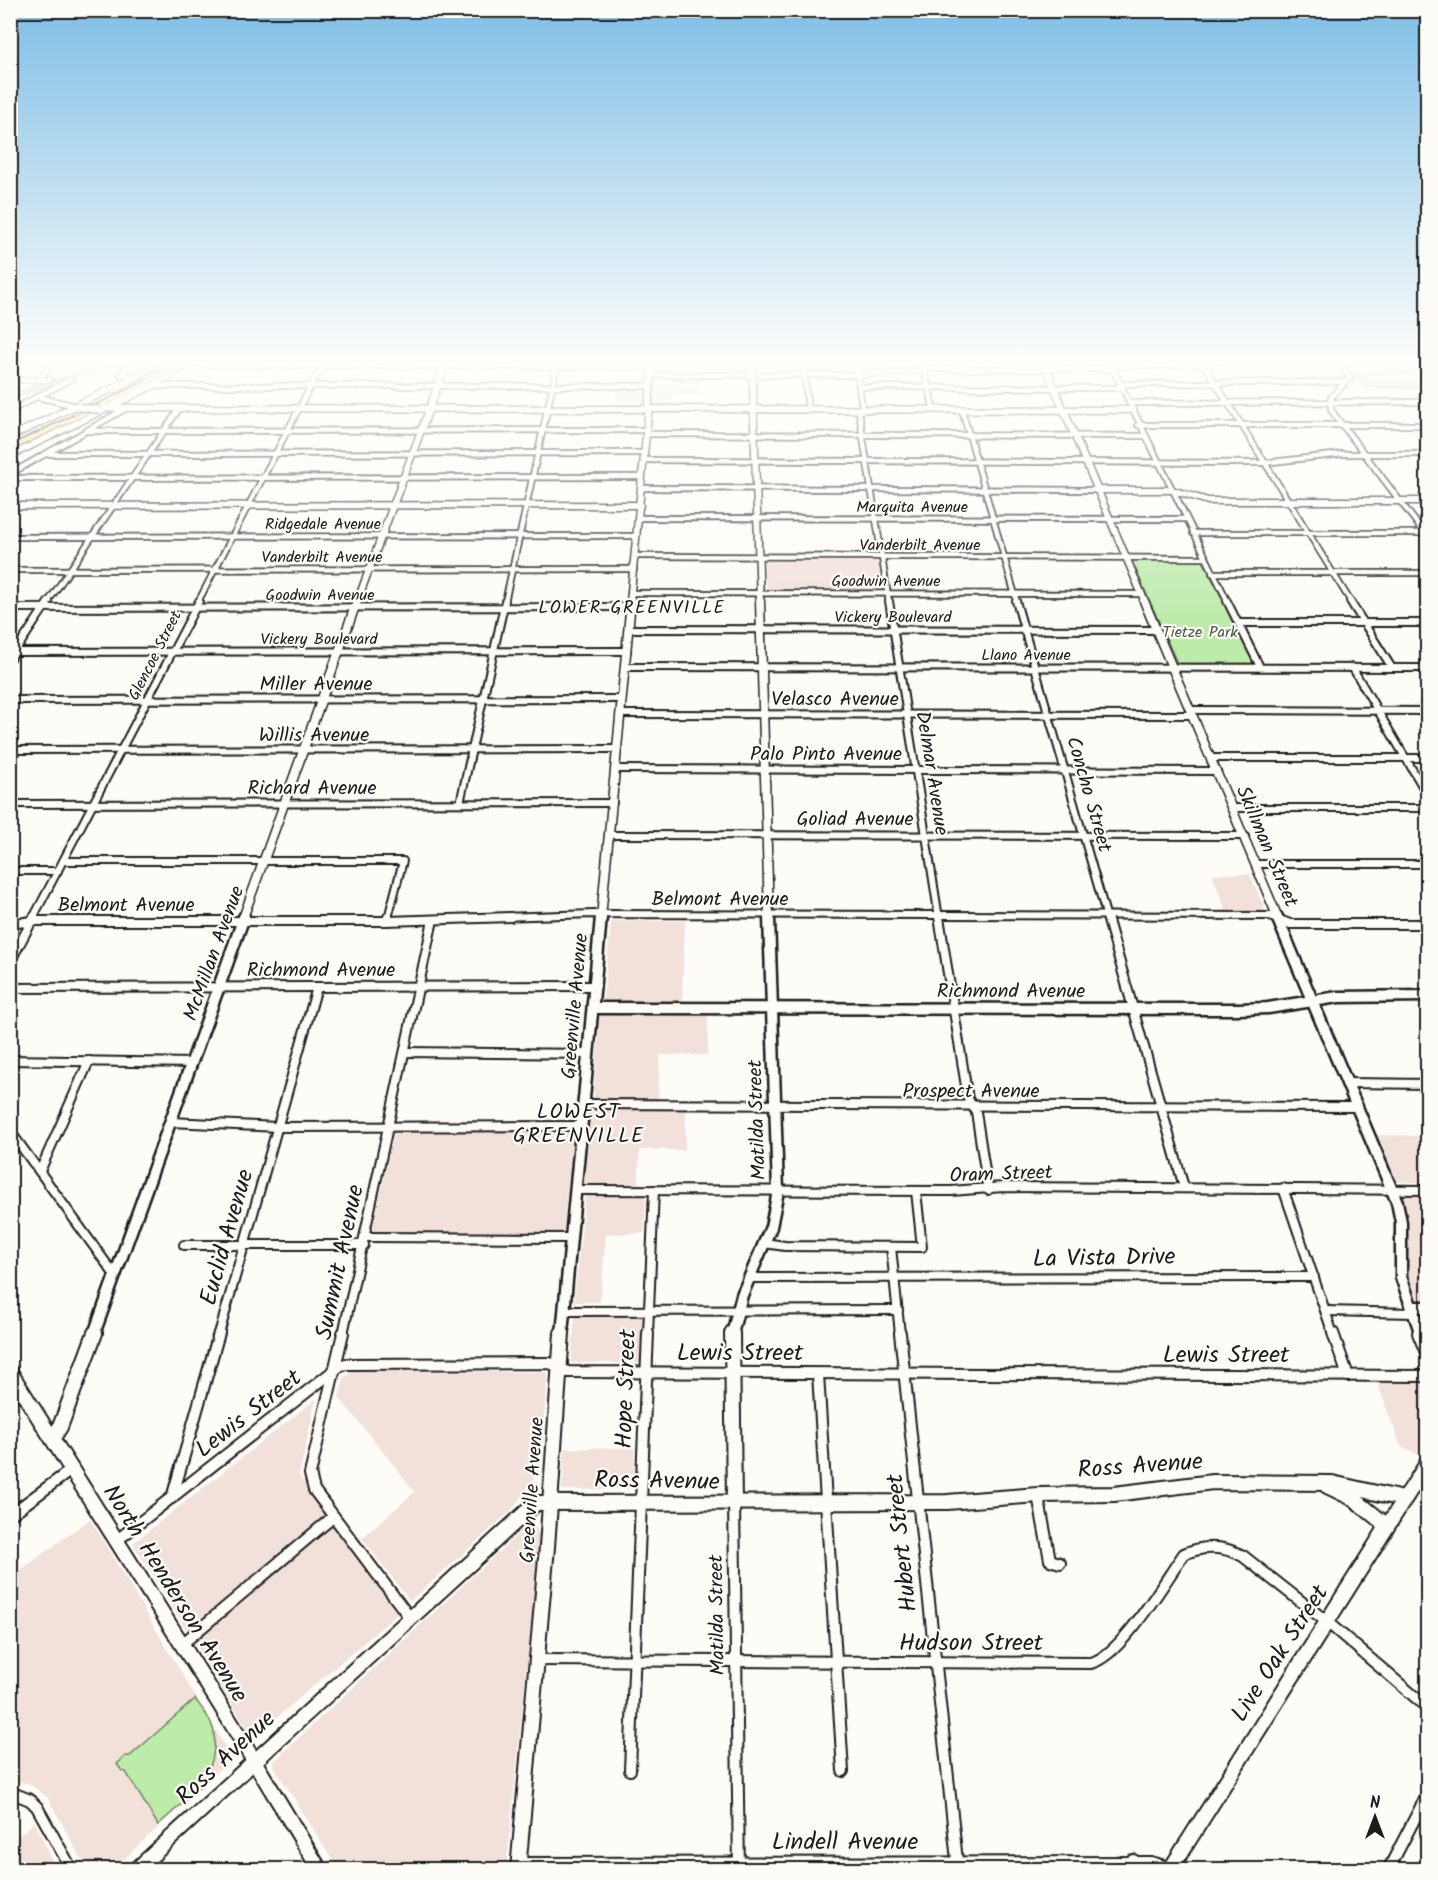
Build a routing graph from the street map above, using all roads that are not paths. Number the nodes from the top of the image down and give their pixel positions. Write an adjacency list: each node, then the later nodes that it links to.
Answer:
1 (24, 449): 23 (street)
2 (55, 449): 18 (street)
3 (152, 449): 19 (street)
4 (279, 449): 20 (street, Glencoe Street)
5 (414, 449): 15 (street, McMillan Avenue)
6 (538, 449): 16 (street)
7 (644, 449): 17 (street, Greenville Avenue)
8 (756, 449): 25 (street, Matilda Street)
9 (866, 449): 26 (street, Delmar Avenue)
10 (973, 449): 27 (street, Concho Street)
11 (1078, 449): 28 (street, Skillman Street)
12 (1150, 449): 29 (street)
13 (1255, 449): 30 (street)
14 (1359, 449): 21 (street)
15 (412, 453): 16 (street); 20 (street); 36 (street, McMillan Avenue)
16 (537, 453): 17 (street); 32 (street)
17 (644, 453): 24 (street, Greenville Avenue)
18 (46, 454): 19 (street); 31 (street)
19 (149, 454): 20 (street); 34 (street)
20 (276, 454): 35 (street, Glencoe Street)
21 (1363, 454): 22 (street); 30 (street); 44 (street)
22 (1428, 454)
23 (10, 456)
24 (644, 460): 25 (street); 33 (street, Greenville Avenue)
25 (756, 461): 26 (street); 38 (street, Matilda Street)
26 (868, 461): 27 (street); 39 (street, Delmar Avenue)
27 (977, 462): 28 (street); 40 (street, Concho Street)
28 (1084, 462): 29 (street); 41 (street, Skillman Street)
29 (1157, 462): 30 (street); 42 (street)
30 (1263, 463): 43 (street)
31 (10, 476): 34 (street)
32 (531, 477): 33 (street); 36 (street); 49 (street)
33 (642, 477): 37 (street, Greenville Avenue)
34 (133, 478): 35 (street); 51 (street)
35 (263, 478): 36 (street); 47 (street, Glencoe Street)
36 (404, 478): 48 (street, McMillan Avenue)
37 (642, 488): 38 (street); 46 (street, Greenville Avenue)
38 (757, 489): 39 (street); 53 (street, Matilda Street)
39 (873, 489): 40 (street); 54 (street, Delmar Avenue)
40 (985, 489): 41 (street); 55 (street, Concho Street)
41 (1096, 490): 42 (street); 56 (street, Skillman Street)
42 (1172, 490): 43 (street); 57 (street)
43 (1287, 501): 44 (street); 59 (street)
44 (1399, 501): 45 (street); 60 (street)
45 (1428, 501)
46 (640, 504): 49 (street); 52 (street, Greenville Avenue)
47 (248, 505): 48 (street); 51 (street); 66 (street, Glencoe Street)
48 (393, 505): 49 (street); 61 (street, McMillan Avenue)
49 (525, 505): 62 (street)
50 (10, 506): 51 (street)
51 (114, 506): 65 (street)
52 (638, 518): 53 (street, Marquita Avenue); 63 (street, Greenville Avenue)
53 (758, 519): 54 (street, Marquita Avenue); 69 (street, Matilda Street)
54 (878, 519): 55 (street, Marquita Avenue); 70 (street, Delmar Avenue)
55 (994, 519): 56 (street, Marquita Avenue); 71 (street, Concho Street)
56 (1108, 519): 57 (street, Marquita Avenue); 72 (street, Skillman Street)
57 (1186, 519): 58 (street)
58 (1193, 533): 59 (street); 73 (street)
59 (1308, 533): 60 (street); 81 (street)
60 (1426, 533): 67 (street)
61 (382, 536): 62 (street, Ridgedale Avenue); 66 (street, Ridgedale Avenue); 78 (street, McMillan Avenue)
62 (518, 536): 63 (street, Ridgedale Avenue); 79 (street)
63 (636, 536): 68 (street, Greenville Avenue)
64 (10, 537): 65 (street, Ridgedale Avenue)
65 (93, 537): 66 (street, Ridgedale Avenue); 76 (street)
66 (231, 537): 77 (street, Glencoe Street)
67 (1428, 538)
68 (635, 556): 69 (street, Vanderbilt Avenue); 74 (street, Greenville Avenue)
69 (759, 557): 70 (street, Vanderbilt Avenue); 84 (street, Matilda Street)
70 (884, 557): 71 (street, Vanderbilt Avenue); 85 (street, Delmar Avenue)
71 (1005, 557): 72 (street, Vanderbilt Avenue); 86 (street, Concho Street)
72 (1124, 558): 73 (street, Vanderbilt Avenue); 87 (street, Skillman Street)
73 (1205, 558): 80 (street)
74 (634, 569): 79 (street, Vanderbilt Avenue); 83 (street, Greenville Avenue)
75 (10, 570): 76 (street, Vanderbilt Avenue)
76 (70, 570): 77 (street, Vanderbilt Avenue); 92 (street)
77 (214, 570): 78 (street, Vanderbilt Avenue); 93 (street, Glencoe Street)
78 (370, 570): 79 (street, Vanderbilt Avenue); 88 (street, McMillan Avenue)
79 (511, 570): 89 (street)
80 (1212, 573): 81 (street); 94 (street)
81 (1333, 573): 82 (street); 95 (street)
82 (1428, 573)
83 (632, 593): 84 (street, Goodwin Avenue); 90 (street, Greenville Avenue)
84 (760, 593): 85 (street, Goodwin Avenue); 98 (street, Matilda Street)
85 (890, 593): 86 (street, Goodwin Avenue); 99 (street, Delmar Avenue)
86 (1015, 594): 87 (street, Goodwin Avenue); 100 (street, Concho Street)
87 (1140, 594): 101 (street, Skillman Street)
88 (355, 607): 89 (street, Goodwin Avenue); 93 (street, Goodwin Avenue); 102 (street, McMillan Avenue)
89 (503, 607): 90 (street, Goodwin Avenue); 103 (street)
90 (630, 607): 97 (street, Greenville Avenue)
91 (10, 608): 92 (street, Goodwin Avenue)
92 (45, 608): 93 (street, Goodwin Avenue); 105 (street)
93 (194, 608): 106 (street, Glencoe Street)
94 (1238, 623): 95 (street); 110 (street)
95 (1365, 623): 96 (street); 115 (street)
96 (1428, 623)
97 (628, 629): 98 (street, Vickery Boulevard); 104 (street, Greenville Avenue)
98 (761, 629): 99 (street, Vickery Boulevard); 109 (street, Matilda Street)
99 (895, 629): 100 (street, Vickery Boulevard); 111 (street, Delmar Avenue)
100 (1025, 629): 101 (street, Vickery Boulevard); 112 (street, Concho Street)
101 (1157, 630): 113 (street, Skillman Street)
102 (340, 651): 103 (street, Vickery Boulevard); 106 (street, Vickery Boulevard); 118 (street, McMillan Avenue)
103 (493, 651): 104 (street, Vickery Boulevard); 119 (street)
104 (627, 651): 108 (street, Greenville Avenue)
105 (13, 652): 106 (street, Vickery Boulevard); 107 (street)
106 (171, 652): 117 (street, Glencoe Street)
107 (10, 659)
108 (625, 667): 109 (street, Llano Avenue); 120 (street, Greenville Avenue)
109 (762, 667): 111 (street, Llano Avenue); 126 (street, Matilda Street)
110 (1260, 667): 113 (street, Llano Avenue); 114 (street, Llano Avenue)
111 (900, 668): 112 (street, Llano Avenue); 127 (street, Delmar Avenue)
112 (1036, 668): 113 (street, Llano Avenue); 128 (street, Concho Street)
113 (1173, 668): 124 (street, Skillman Street)
114 (1352, 668): 115 (street, Llano Avenue); 122 (street)
115 (1392, 668): 116 (street, Llano Avenue)
116 (1428, 668)
117 (146, 699): 118 (street, Miller Avenue); 121 (street, Miller Avenue); 132 (street, Glencoe Street)
118 (323, 699): 119 (street, Miller Avenue); 133 (street, McMillan Avenue)
119 (483, 699): 120 (street, Miller Avenue); 129 (street)
120 (622, 699): 125 (street, Greenville Avenue)
121 (10, 700)
122 (1377, 711): 123 (street, Velasco Avenue); 124 (street, Velasco Avenue); 135 (street)
123 (1428, 711)
124 (1192, 713): 128 (street, Velasco Avenue); 134 (street, Skillman Street)
125 (621, 714): 126 (street, Velasco Avenue); 130 (street, Greenville Avenue)
126 (764, 714): 127 (street, Velasco Avenue); 138 (street, Matilda Street)
127 (907, 714): 128 (street, Velasco Avenue); 139 (street, Delmar Avenue)
128 (1050, 715): 140 (street, Concho Street)
129 (472, 749): 130 (street, Willis Avenue); 133 (street, Willis Avenue); 143 (street)
130 (617, 749): 137 (street, Greenville Avenue)
131 (10, 750): 132 (street, Willis Avenue)
132 (120, 750): 133 (street, Willis Avenue); 146 (street, Glencoe Street)
133 (305, 751): 147 (street, McMillan Avenue)
134 (1211, 758): 135 (street); 141 (street, Skillman Street)
135 (1405, 758): 136 (street); 142 (street)
136 (1428, 758)
137 (615, 770): 138 (street, Palo Pinto Avenue); 144 (street, Greenville Avenue)
138 (765, 770): 139 (street, Palo Pinto Avenue); 150 (street, Matilda Street)
139 (916, 770): 140 (street, Palo Pinto Avenue); 152 (street, Delmar Avenue)
140 (1066, 771): 141 (street, Palo Pinto Avenue); 153 (street, Concho Street)
141 (1217, 771): 148 (street, Skillman Street)
142 (1428, 796)
143 (460, 803): 144 (street, Richard Avenue); 147 (street, Richard Avenue)
144 (613, 803): 151 (street, Greenville Avenue)
145 (10, 804): 146 (street, Richard Avenue)
146 (92, 804): 147 (street, Richard Avenue); 155 (street, Glencoe Street)
147 (285, 804): 156 (street, McMillan Avenue)
148 (1233, 808): 149 (street); 154 (street, Skillman Street)
149 (1428, 808)
150 (767, 834): 151 (street, Goliad Avenue); 152 (street, Goliad Avenue); 162 (street, Matilda Street)
151 (609, 835): 161 (street, Greenville Avenue)
152 (926, 835): 153 (street, Goliad Avenue); 163 (street, Delmar Avenue)
153 (1085, 836): 154 (street, Goliad Avenue); 164 (street, Concho Street)
154 (1245, 836): 157 (street, Skillman Street)
155 (63, 861): 156 (street); 160 (street, Glencoe Street)
156 (265, 861): 168 (street, McMillan Avenue); 169 (street)
157 (1256, 864): 158 (street); 166 (street, Skillman Street)
158 (1428, 864)
159 (10, 871): 160 (street)
160 (58, 872): 167 (street, Glencoe Street)
161 (601, 914): 162 (street, Belmont Avenue); 165 (street, Belmont Avenue); 173 (street, Greenville Avenue)
162 (770, 915): 163 (street, Belmont Avenue); 180 (street, Matilda Street)
163 (939, 915): 164 (street, Belmont Avenue); 181 (street, Delmar Avenue)
164 (1107, 916): 166 (street, Belmont Avenue); 183 (street, Concho Street)
165 (434, 920): 169 (street, Belmont Avenue); 175 (street, Summit Avenue)
166 (1279, 920): 171 (street, Belmont Avenue); 179 (street, Skillman Street)
167 (32, 921): 168 (street, Belmont Avenue); 170 (street, Belmont Avenue); 172 (street, Glencoe Street)
168 (243, 921): 169 (street, Belmont Avenue); 177 (street, McMillan Avenue)
169 (387, 921)
170 (10, 924)
171 (1428, 924)
172 (10, 962)
173 (596, 986): 175 (street, Richmond Avenue); 182 (street, Greenville Avenue)
174 (317, 987): 175 (street, Richmond Avenue); 177 (street, Richmond Avenue); 198 (street, Euclid Avenue)
175 (419, 987): 184 (street, Summit Avenue)
176 (10, 988): 177 (street, Richmond Avenue)
177 (219, 988): 188 (street, McMillan Avenue)
178 (1428, 996): 179 (street, Richmond Avenue)
179 (1313, 999): 183 (street, Richmond Avenue); 189 (street, Skillman Street)
180 (772, 1007): 181 (street, Richmond Avenue); 182 (street, Richmond Avenue); 192 (street, Matilda Street)
181 (953, 1007): 183 (street, Richmond Avenue); 193 (street, Delmar Avenue)
182 (594, 1008): 185 (street, Greenville Avenue)
183 (1134, 1008): 194 (street, Concho Street)
184 (405, 1052): 185 (street); 199 (street, Summit Avenue)
185 (590, 1054): 191 (street, Greenville Avenue)
186 (10, 1060): 187 (street)
187 (89, 1061): 188 (street); 201 (street)
188 (192, 1063): 196 (street, McMillan Avenue)
189 (1348, 1083): 190 (street); 195 (street, Skillman Street)
190 (1428, 1084)
191 (585, 1104): 192 (street, Prospect Avenue); 197 (street, Greenville Avenue)
192 (775, 1106): 193 (street, Prospect Avenue); 209 (street, Matilda Street)
193 (972, 1106): 194 (street, Prospect Avenue); 207 (street, Delmar Avenue)
194 (1161, 1107): 195 (street, Prospect Avenue); 202 (street, Concho Street)
195 (1358, 1107): 204 (street, Skillman Street)
196 (170, 1122): 198 (street); 217 (street, McMillan Avenue)
197 (582, 1126): 199 (street); 205 (street, Greenville Avenue)
198 (278, 1127): 199 (street); 215 (street, Euclid Avenue)
199 (389, 1127): 212 (street, Summit Avenue)
200 (10, 1131): 201 (street)
201 (40, 1171): 217 (street)
202 (1185, 1187): 203 (street, Oram Street); 207 (street, Oram Street)
203 (1283, 1188): 204 (street, Oram Street); 218 (street)
204 (1391, 1188): 208 (street, Oram Street); 225 (street, Skillman Street)
205 (575, 1190): 206 (street, Oram Street); 211 (street, Greenville Avenue)
206 (654, 1190): 209 (street, Oram Street); 222 (street, Hope Street)
207 (988, 1190): 210 (street, Oram Street)
208 (1428, 1190)
209 (778, 1191): 210 (street, Oram Street); 213 (street, Matilda Street)
210 (916, 1191): 216 (street)
211 (571, 1238): 212 (street); 226 (street, Greenville Avenue)
212 (365, 1241): 215 (street); 230 (street, Summit Avenue)
213 (764, 1243): 216 (street); 219 (street, Matilda Street)
214 (184, 1245): 215 (street)
215 (243, 1245): 243 (street, Euclid Avenue)
216 (891, 1247): 220 (street, Hubert Street)
217 (114, 1274): 238 (street, McMillan Avenue)
218 (1314, 1276): 220 (street, La Vista Drive); 227 (street)
219 (749, 1278): 220 (street, La Vista Drive); 223 (street, Matilda Street)
220 (894, 1278): 224 (street, Hubert Street)
221 (1428, 1307): 225 (street)
222 (650, 1310): 223 (street); 226 (street); 232 (street, Hope Street)
223 (737, 1310): 224 (street); 233 (street, Matilda Street)
224 (897, 1310): 235 (street, Hubert Street)
225 (1412, 1310): 227 (street); 228 (street, Skillman Street)
226 (565, 1311): 229 (street, Greenville Avenue)
227 (1326, 1311): 236 (street)
228 (1428, 1352)
229 (559, 1368): 230 (street, Lewis Street); 232 (street, Lewis Street); 245 (street, Greenville Avenue)
230 (334, 1371): 243 (street, Lewis Street); 251 (street, Summit Avenue)
231 (10, 1372): 238 (street, North Henderson Avenue)
232 (647, 1373): 233 (street, Lewis Street); 246 (street, Hope Street)
233 (732, 1373): 234 (street, Lewis Street); 247 (street, Matilda Street)
234 (818, 1374): 235 (street, Lewis Street); 248 (street)
235 (904, 1374): 236 (street, Lewis Street); 249 (street, Hubert Street)
236 (1348, 1376): 237 (street, Lewis Street)
237 (1428, 1376)
238 (53, 1438): 240 (street, North Henderson Avenue)
239 (1428, 1462): 244 (street, Live Oak Street)
240 (71, 1470): 250 (street); 253 (street, North Henderson Avenue)
241 (1319, 1483): 242 (street, Ross Avenue); 244 (street, Ross Avenue); 252 (street, Ross Avenue)
242 (1038, 1495): 249 (street, Ross Avenue); 254 (street)
243 (172, 1499): 253 (street, Lewis Street)
244 (1403, 1499): 252 (street, Live Oak Street)
245 (549, 1502): 246 (street, Ross Avenue); 255 (street, Ross Avenue); 258 (street, Greenville Avenue)
246 (642, 1502): 247 (street, Ross Avenue); 259 (street, Hope Street)
247 (734, 1503): 248 (street, Ross Avenue); 260 (street, Matilda Street)
248 (826, 1503): 249 (street, Ross Avenue); 261 (street)
249 (917, 1503): 262 (street, Hubert Street)
250 (10, 1515)
251 (333, 1517): 255 (street, Summit Avenue); 257 (street)
252 (1386, 1526): 256 (street, Live Oak Street)
253 (117, 1541): 257 (street, North Henderson Avenue)
254 (1060, 1563)
255 (410, 1618): 264 (street, Ross Avenue)
256 (1327, 1622): 262 (street, Hudson Street); 263 (street); 276 (street, Live Oak Street)
257 (182, 1644): 264 (street, North Henderson Avenue)
258 (536, 1660): 259 (street, Hudson Street); 269 (street, Greenville Avenue)
259 (635, 1661): 260 (street, Hudson Street); 265 (street, Hope Street)
260 (736, 1662): 261 (street, Hudson Street); 270 (street, Matilda Street)
261 (835, 1662): 262 (street, Hudson Street); 266 (street)
262 (936, 1663): 271 (street, Hubert Street)
263 (1428, 1708)
264 (254, 1761): 274 (street, Ross Avenue); 275 (street, North Henderson Avenue)
265 (630, 1770)
266 (843, 1771)
267 (10, 1792): 273 (street)
268 (1428, 1793): 277 (street)
269 (518, 1866): 270 (street, Lindell Avenue)
270 (739, 1866): 271 (street, Lindell Avenue)
271 (958, 1866): 272 (street, Lindell Avenue)
272 (1134, 1866): 276 (street, Lindell Avenue)
273 (72, 1869)
274 (136, 1869)
275 (320, 1869)
276 (1172, 1869)
277 (1388, 1869)

